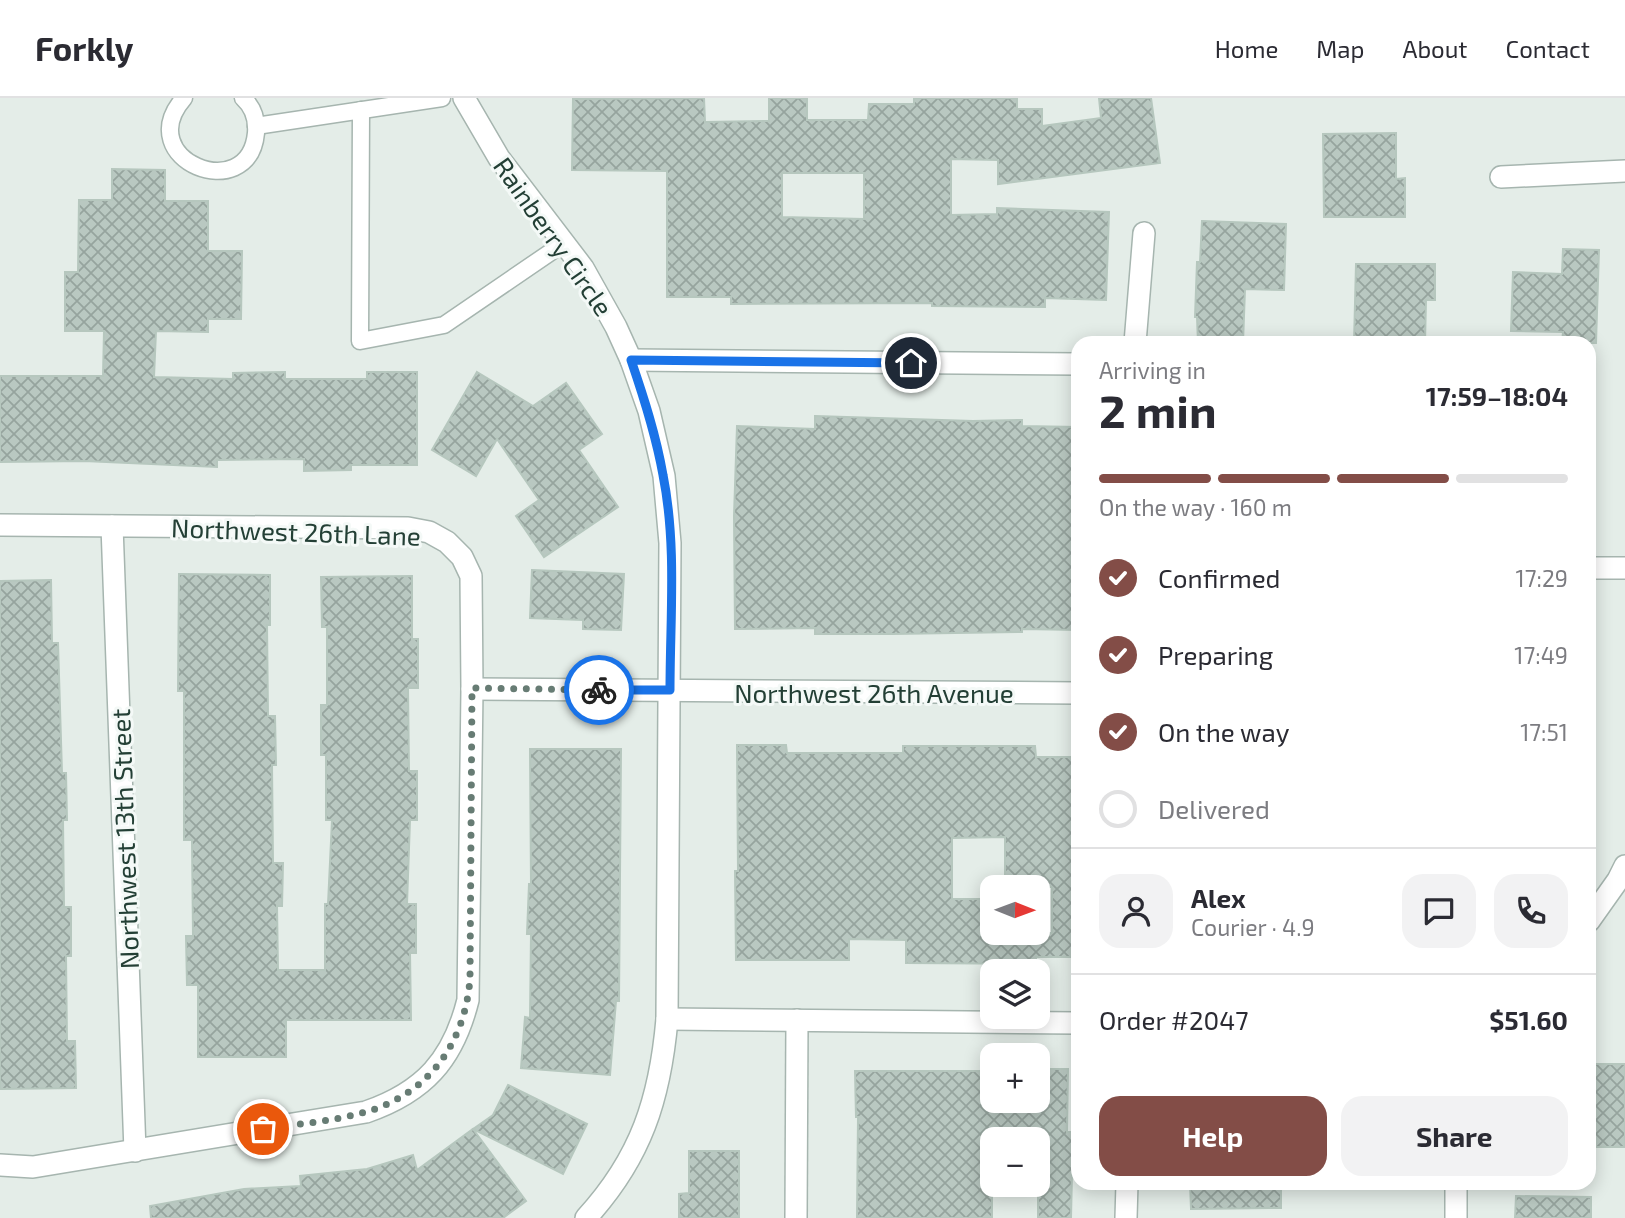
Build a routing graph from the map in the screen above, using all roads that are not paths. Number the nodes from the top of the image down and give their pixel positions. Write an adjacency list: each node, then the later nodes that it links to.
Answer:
1 (184, 98): 6 (lane)
2 (243, 98): 6 (lane)
3 (442, 98): 5 (lane)
4 (464, 98): 10 (street, Rainberry Circle)
5 (361, 110): 6 (lane); 10 (lane)
6 (256, 126)
7 (1625, 171): 8 (street)
8 (1501, 177)
9 (1144, 233): 11 (street)
10 (564, 243): 12 (street, Rainberry Circle)
11 (1136, 336)
12 (631, 360): 13 (street); 19 (street, Rainberry Circle)
13 (1071, 364)
14 (0, 525): 15 (street, Northwest 26th Lane)
15 (112, 526): 18 (street, Northwest 26th Lane); 26 (street, Northwest 13th Street)
16 (1596, 568): 17 (street)
17 (1625, 568)
18 (472, 688): 19 (street); 26 (street, Northwest 26th Lane)
19 (670, 690): 20 (street, Northwest 26th Avenue); 23 (street, Rainberry Circle)
20 (1071, 693)
21 (1625, 866): 22 (street)
22 (1596, 911)
23 (667, 1019): 24 (street); 30 (street, Rainberry Circle)
24 (797, 1020): 25 (street); 31 (street)
25 (1071, 1023)
26 (135, 1152): 27 (street, Northwest 26th Lane)
27 (0, 1165)
28 (1127, 1190): 32 (street)
29 (1456, 1190): 33 (street)
30 (586, 1218)
31 (796, 1218)
32 (1126, 1218)
33 (1456, 1218)

